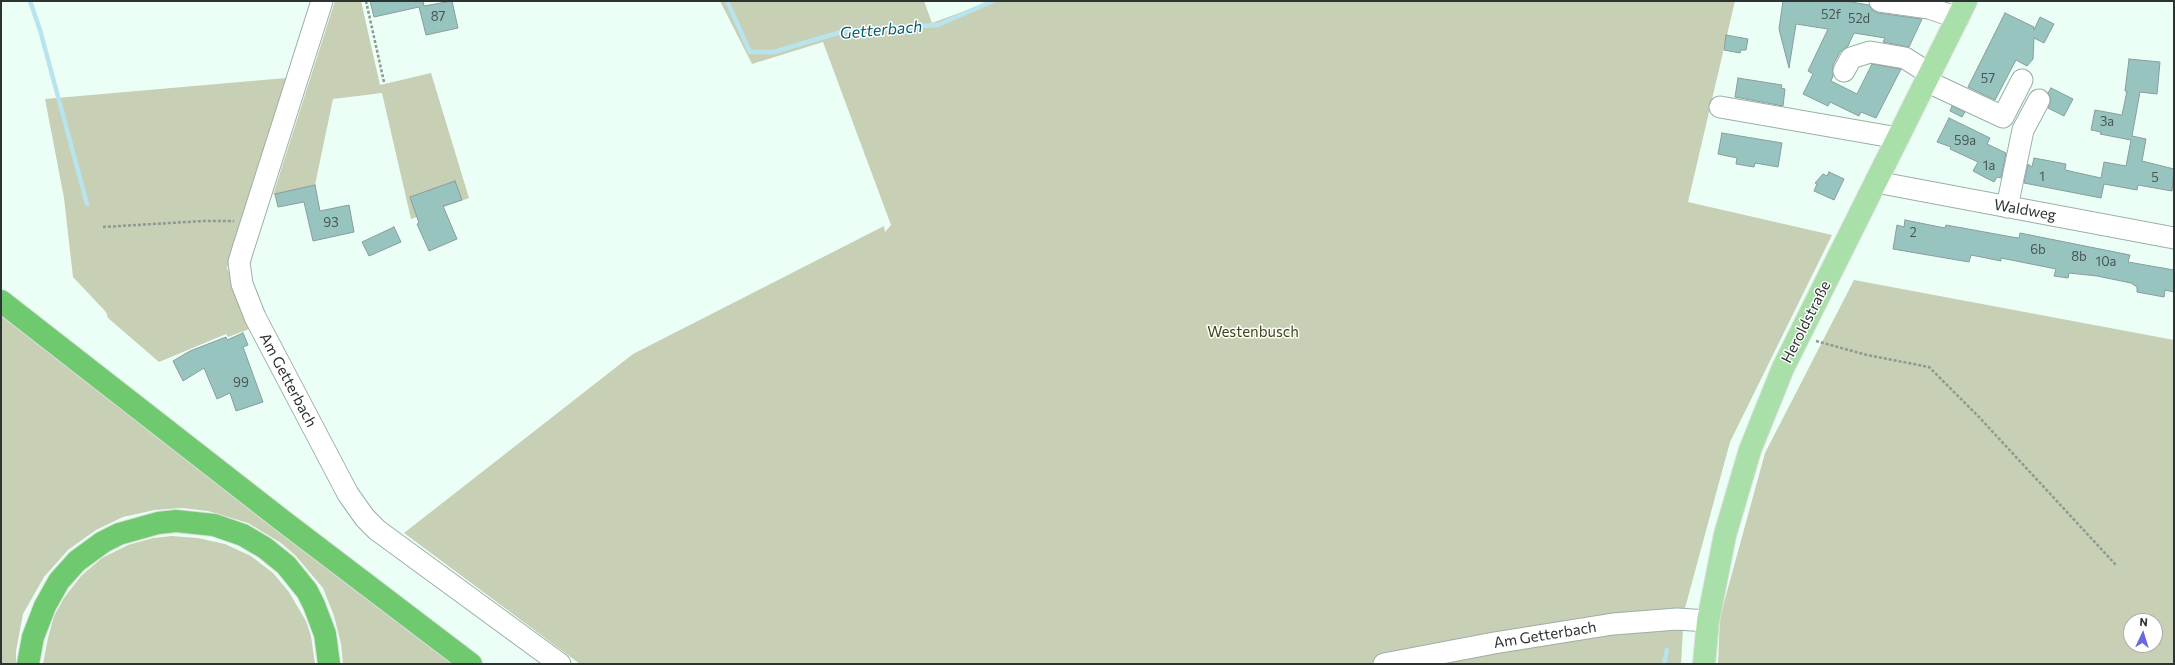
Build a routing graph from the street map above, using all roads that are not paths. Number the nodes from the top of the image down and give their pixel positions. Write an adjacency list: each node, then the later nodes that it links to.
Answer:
1 (322, 1): 18 (street, Am Getterbach)
2 (1880, 1): 3 (street)
3 (1962, 10): 5 (main road, Heroldstraße)
4 (1844, 71): 5 (street)
5 (1928, 78): 6 (street); 9 (main road, Heroldstraße)
6 (2022, 80)
7 (2039, 100): 11 (street)
8 (1720, 107): 9 (street)
9 (1898, 138): 10 (main road, Heroldstraße)
10 (1876, 182): 11 (street, Waldweg); 14 (main road, Heroldstraße)
11 (2008, 207): 12 (street, Waldweg)
12 (2174, 238)
13 (1, 300): 17 (highway)
14 (1708, 621): 19 (street, Am Getterbach); 20 (main road, Heroldstraße)
15 (28, 664): 16 (highway)
16 (330, 664)
17 (471, 664)
18 (560, 664)
19 (1384, 664)
20 (1704, 664)

